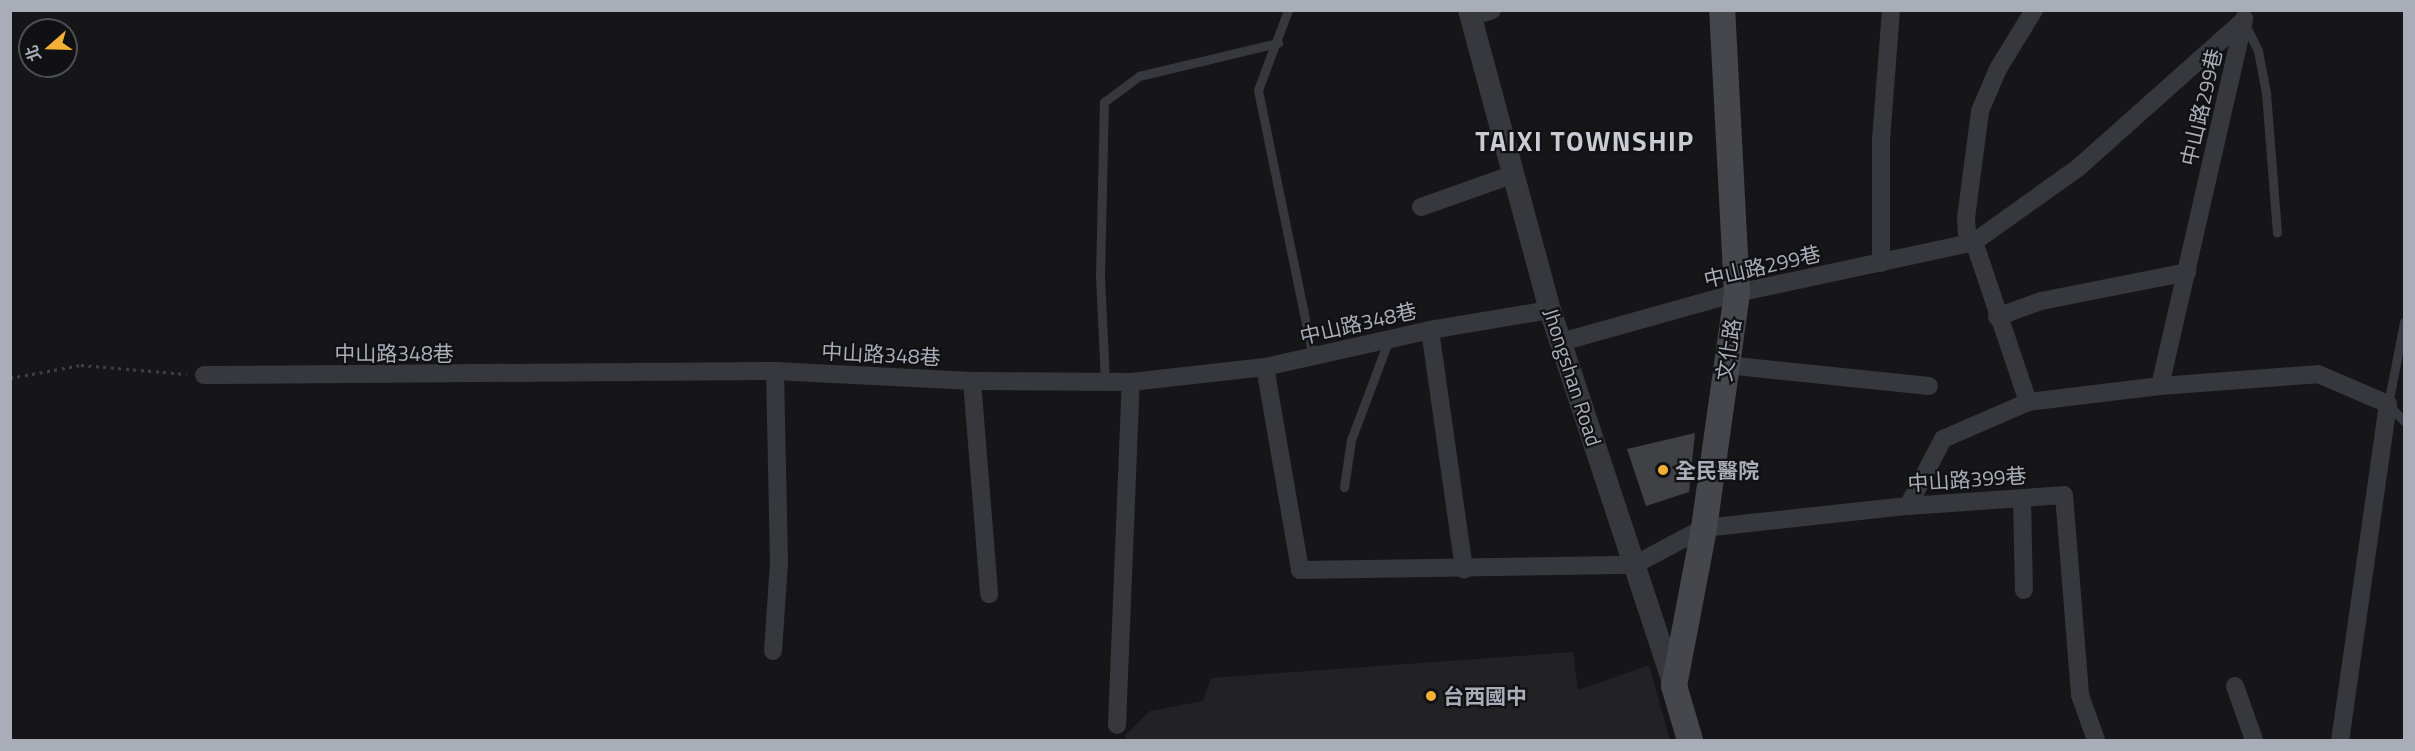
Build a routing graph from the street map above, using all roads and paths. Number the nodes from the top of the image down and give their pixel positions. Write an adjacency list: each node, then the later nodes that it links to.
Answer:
1 (1288, 10): 7 (lane)
2 (1722, 10): 14 (main road, 文化路)
3 (1891, 10): 12 (street)
4 (2034, 10): 11 (street)
5 (1477, 13): 8 (street, Jhongshan Road)
6 (2245, 16): 10 (lane); 11 (street, 中山路299巷); 13 (street, 中山路299巷)
7 (1278, 43): 21 (lane); 28 (lane)
8 (1514, 174): 9 (street); 15 (street, Jhongshan Road)
9 (1421, 207)
10 (2277, 233)
11 (1974, 242): 12 (street, 中山路299巷); 16 (street)
12 (1881, 263): 14 (street, 中山路299巷)
13 (2187, 273): 16 (street); 31 (street, 中山路299巷)
14 (1737, 293): 20 (street, 中山路299巷); 22 (main road, 文化路)
15 (1550, 310): 18 (street, 中山路348巷); 20 (street, Jhongshan Road)
16 (1997, 317): 32 (street)
17 (2404, 322): 33 (lane)
18 (1430, 330): 19 (street, 中山路348巷); 40 (street)
19 (1389, 339): 21 (street, 中山路348巷); 35 (lane)
20 (1561, 342): 39 (street, Jhongshan Road)
21 (1313, 357): 23 (street, 中山路348巷)
22 (1726, 365): 30 (street); 38 (main road, 文化路)
23 (1265, 367): 29 (street, 中山路348巷); 40 (street)
24 (776, 371): 25 (street, 中山路348巷); 27 (street, 中山路348巷); 43 (street)
25 (204, 375): 26 (path)
26 (10, 378)
27 (972, 381): 28 (street, 中山路348巷); 42 (street)
28 (1105, 382): 29 (street, 中山路348巷)
29 (1131, 382): 46 (street)
30 (1929, 386)
31 (2160, 386): 32 (street); 33 (street)
32 (2028, 402): 37 (street)
33 (2388, 404): 34 (lane); 50 (street)
34 (2404, 422)
35 (1344, 487)
36 (2022, 498): 37 (street, 中山路399巷); 41 (street); 48 (street, 中山路399巷)
37 (1908, 506): 38 (street, 中山路399巷)
38 (1704, 528): 39 (street, 中山路399巷); 44 (main road, 文化路)
39 (1634, 565): 40 (street); 44 (street, Jhongshan Road)
40 (1464, 570)
41 (2024, 590)
42 (989, 594)
43 (773, 651)
44 (1674, 686): 47 (main road, Jhongshan Road)
45 (2235, 686): 49 (street)
46 (1117, 725)
47 (1690, 741)
48 (2096, 741)
49 (2254, 741)
50 (2340, 741)

